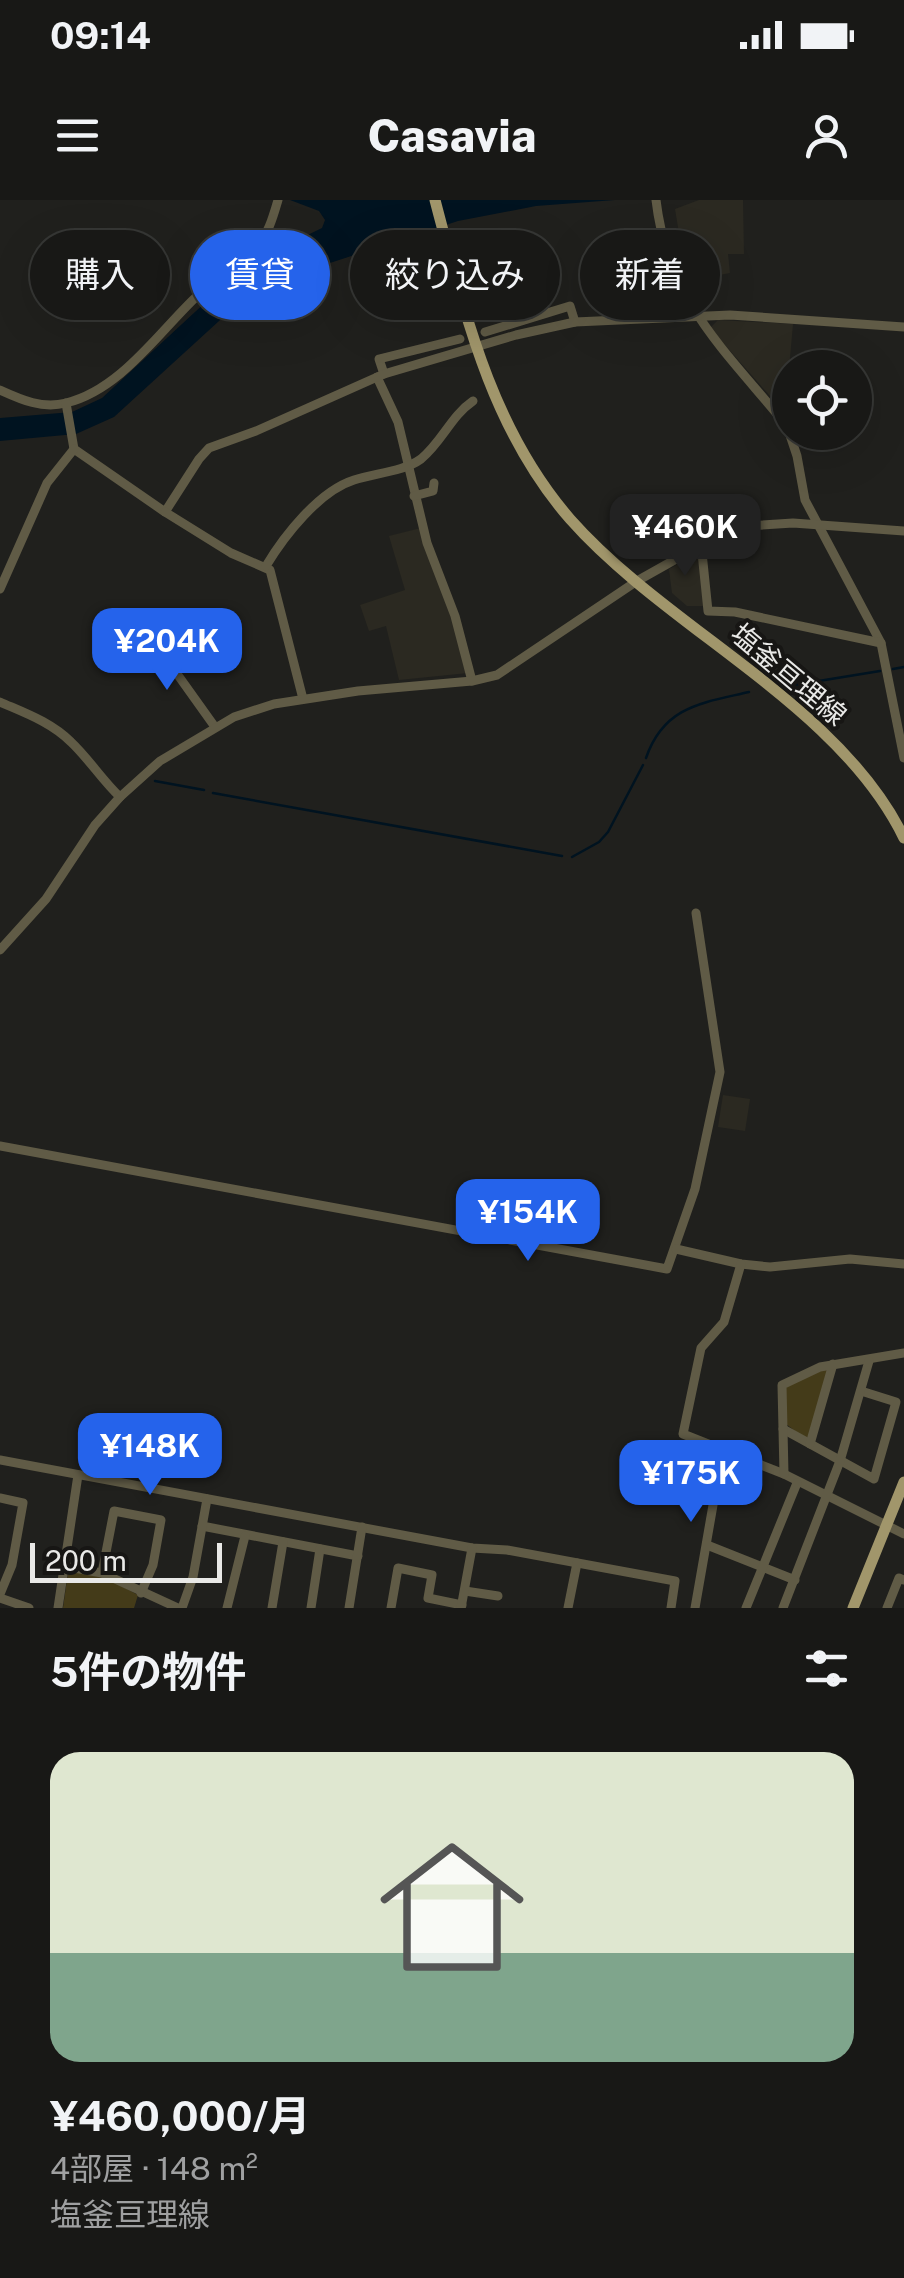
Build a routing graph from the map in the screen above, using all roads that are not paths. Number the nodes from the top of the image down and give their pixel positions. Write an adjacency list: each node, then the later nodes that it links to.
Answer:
1 (435, 200): 12 (main road, 塩釜亘理線)
2 (278, 201): 16 (street)
3 (656, 202): 4 (street)
4 (663, 230)
5 (720, 315): 9 (street)
6 (624, 320): 8 (street)
7 (700, 320): 22 (street)
8 (575, 322): 10 (street); 12 (street)
9 (904, 327)
10 (486, 332)
11 (460, 339): 13 (street)
12 (476, 347): 13 (street); 26 (main road, 塩釜亘理線)
13 (380, 376): 18 (street); 21 (street)
14 (0, 390): 16 (street)
15 (473, 401): 18 (street)
16 (66, 403): 17 (street)
17 (74, 449): 21 (street); 27 (street)
18 (406, 466): 20 (street); 25 (street)
19 (434, 483): 20 (street)
20 (414, 496): 32 (street)
21 (165, 512): 25 (street)
22 (816, 524): 23 (street); 24 (street); 29 (street)
23 (904, 530)
24 (701, 543): 26 (street); 29 (street)
25 (266, 566): 33 (street)
26 (637, 581): 32 (street); 39 (main road, 塩釜亘理線)
27 (0, 589)
28 (150, 636): 35 (street)
29 (881, 643): 31 (street)
30 (904, 674): 31 (street)
31 (888, 677): 36 (street)
32 (472, 681): 33 (street)
33 (302, 700): 35 (street)
34 (0, 702): 38 (street)
35 (215, 727): 38 (street)
36 (901, 731): 37 (street)
37 (904, 758)
38 (120, 797): 41 (street)
39 (902, 828)
40 (696, 913): 43 (street)
41 (0, 950)
42 (0, 1146): 43 (street)
43 (676, 1249): 44 (street)
44 (741, 1264): 45 (street); 52 (street)
45 (904, 1264)
46 (904, 1353): 47 (street)
47 (869, 1361): 48 (street); 49 (street)
48 (834, 1364): 50 (street); 51 (street)
49 (861, 1392): 54 (street); 54 (street)
50 (784, 1429): 51 (street); 55 (street)
51 (810, 1444): 54 (street)
52 (723, 1448): 55 (street); 68 (street)
53 (0, 1460): 56 (street)
54 (840, 1461): 60 (street)
55 (784, 1474): 58 (street)
56 (78, 1475): 61 (street); 73 (street)
57 (904, 1482): 63 (main road)
58 (797, 1483): 60 (street); 74 (street)
59 (0, 1498): 80 (street)
60 (827, 1498): 63 (street); 76 (street)
61 (207, 1499): 62 (street); 64 (street)
62 (202, 1526): 66 (street); 85 (street)
63 (887, 1526): 65 (street); 96 (main road)
64 (362, 1528): 69 (street); 71 (street)
65 (904, 1534)
66 (245, 1536): 67 (street); 86 (street)
67 (283, 1542): 70 (street); 87 (street)
68 (707, 1545): 74 (street); 93 (street)
69 (472, 1548): 72 (street); 78 (street)
70 (320, 1550): 71 (street); 88 (street)
71 (358, 1556): 89 (street)
72 (577, 1563): 91 (street); 92 (street)
73 (63, 1566): 75 (street); 84 (street)
74 (762, 1566): 76 (street); 94 (street)
75 (102, 1573): 79 (street); 79 (street)
76 (795, 1580): 95 (street)
77 (904, 1580): 97 (street)
78 (465, 1590): 81 (street); 82 (street)
79 (141, 1593): 85 (street)
80 (0, 1596): 83 (street)
81 (498, 1596)
82 (462, 1606): 90 (street)
83 (29, 1608)
84 (58, 1608)
85 (180, 1608)
86 (228, 1608)
87 (272, 1608)
88 (311, 1608)
89 (349, 1608)
90 (390, 1608)
91 (568, 1608)
92 (671, 1608)
93 (695, 1608)
94 (746, 1608)
95 (783, 1608)
96 (853, 1608)
97 (886, 1608)

